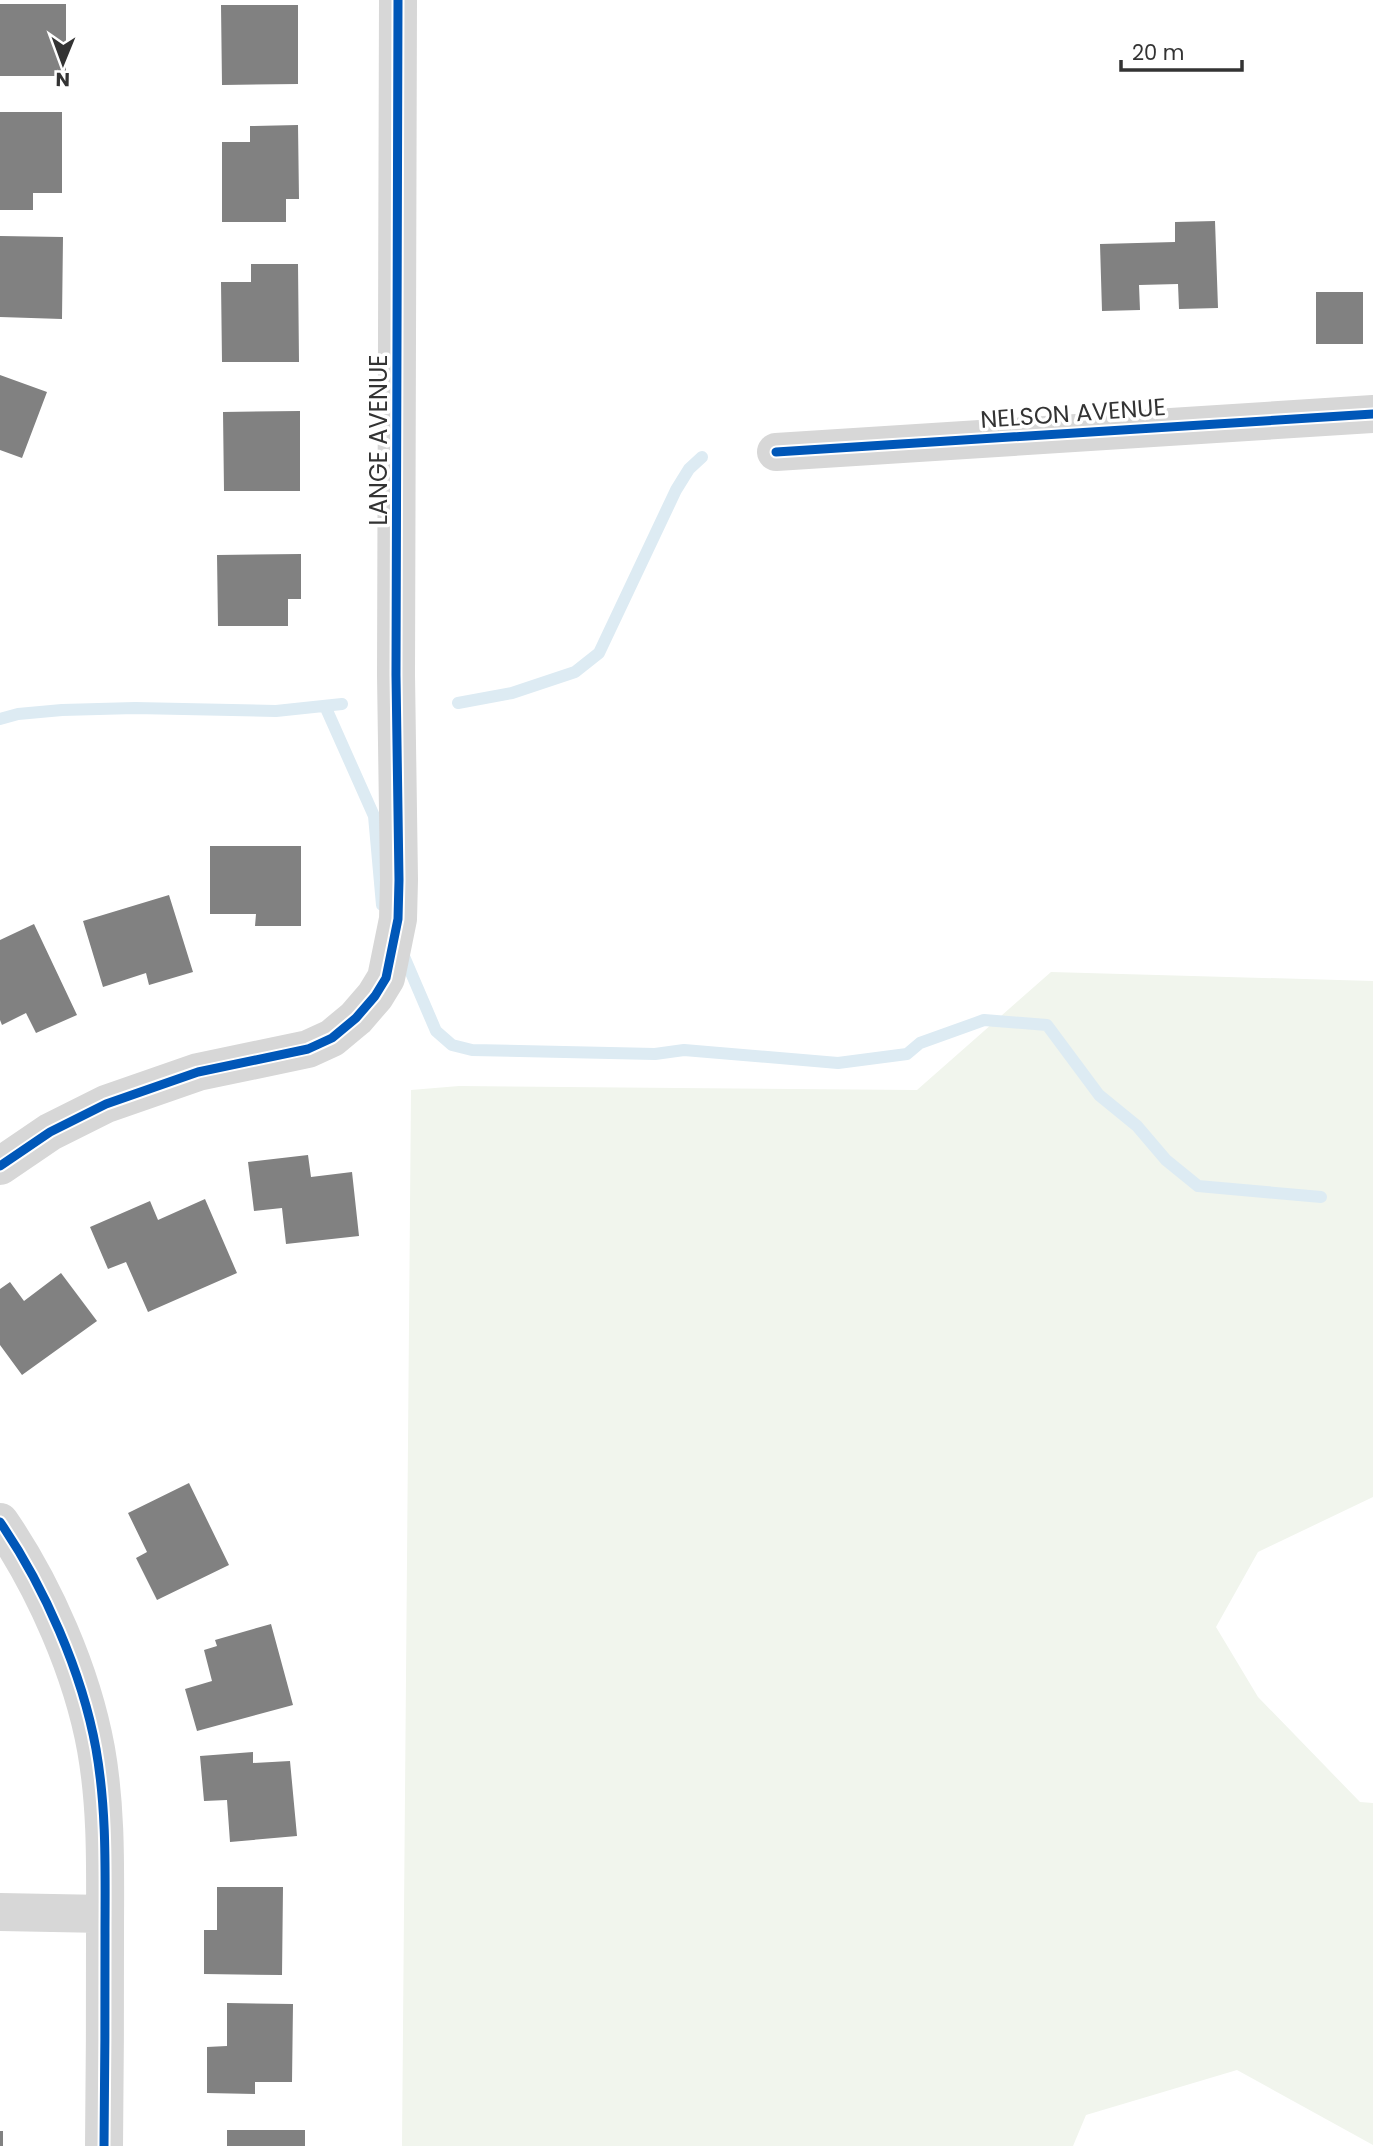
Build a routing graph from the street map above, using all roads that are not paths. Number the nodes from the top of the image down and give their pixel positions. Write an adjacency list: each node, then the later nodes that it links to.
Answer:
1 (398, 0): 4 (street, LANGE AVENUE)
2 (1373, 414): 3 (street, NELSON AVENUE)
3 (776, 452)
4 (0, 1166)
5 (0, 1522): 7 (street)
6 (0, 1912): 7 (street)
7 (105, 1914): 8 (street)
8 (104, 2146)

